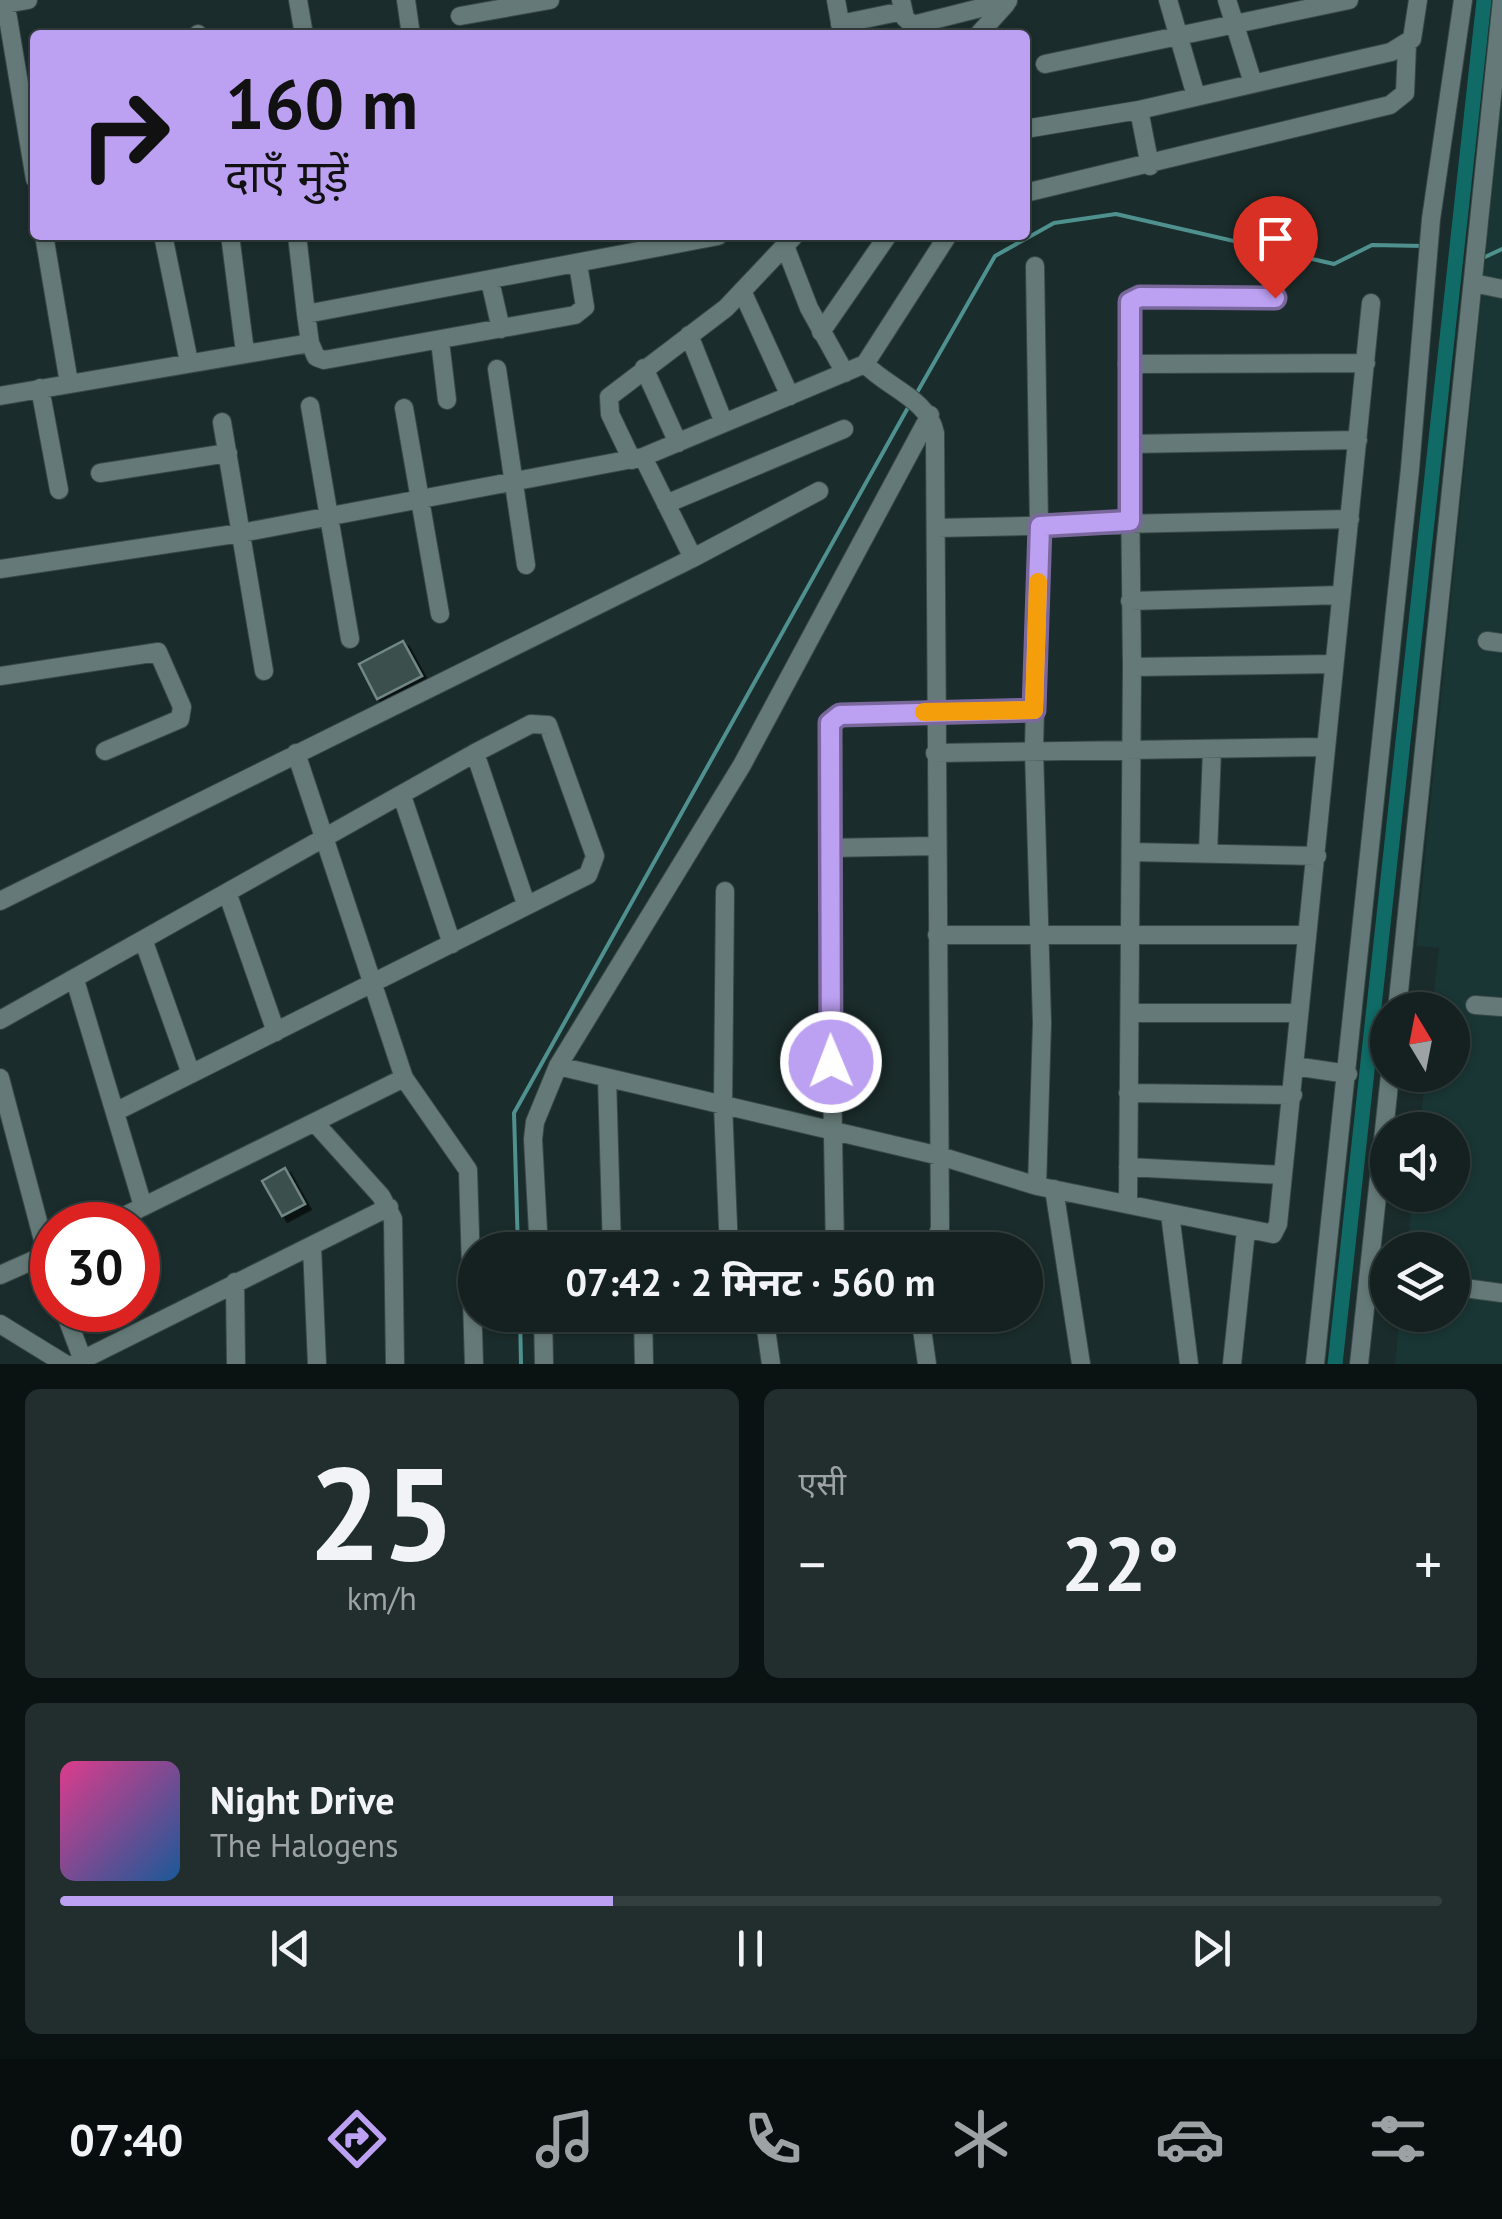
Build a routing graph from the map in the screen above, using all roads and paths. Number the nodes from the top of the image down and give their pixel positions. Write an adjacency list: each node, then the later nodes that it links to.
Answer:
1 (28, 0): 13 (street)
2 (298, 0): 17 (street)
3 (406, 0): 18 (street)
4 (550, 0): 15 (street)
5 (836, 0): 19 (street)
6 (1168, 0): 21 (street)
7 (1228, 0): 16 (street)
8 (1348, 0): 16 (street)
9 (1418, 0): 22 (street)
10 (1463, 0): 139 (street)
11 (1502, 0): 42 (street)
12 (1009, 1): 14 (street); 20 (street)
13 (4, 3): 27 (street)
14 (902, 6): 19 (street)
15 (460, 16)
16 (1236, 25): 21 (street); 24 (street)
17 (303, 30)
18 (410, 30)
19 (841, 30)
20 (983, 30)
21 (1180, 35): 23 (street); 25 (street)
22 (1407, 44): 24 (street); 29 (street)
23 (1045, 64)
24 (1253, 83): 25 (street)
25 (1196, 96): 26 (street)
26 (1139, 110): 28 (street); 29 (street)
27 (30, 112)
28 (1030, 128)
29 (1150, 166): 30 (street)
30 (1030, 191)
31 (45, 240): 61 (street)
32 (165, 240): 54 (street)
33 (231, 240): 53 (street)
34 (298, 240): 47 (street)
35 (698, 240): 39 (street)
36 (790, 240): 44 (street); 49 (street)
37 (885, 240): 49 (street)
38 (945, 240): 55 (street)
39 (578, 264): 41 (street); 48 (street)
40 (1035, 266): 86 (street)
41 (490, 281): 47 (street); 48 (street)
42 (1473, 283): 43 (street); 129 (street)
43 (1502, 289)
44 (742, 291): 50 (street); 64 (street)
45 (1275, 298): 56 (street)
46 (1372, 303): 57 (street)
47 (306, 314): 52 (street)
48 (500, 329): 51 (street)
49 (821, 332): 60 (street)
50 (689, 334): 58 (street); 70 (street)
51 (440, 341): 52 (street); 65 (street)
52 (310, 342): 53 (street)
53 (245, 352): 54 (street)
54 (189, 362): 61 (street)
55 (865, 364): 60 (street); 68 (street)
56 (1127, 364): 57 (street); 74 (street)
57 (1366, 364): 72 (street)
58 (644, 368): 73 (street); 76 (street)
59 (497, 369): 78 (street)
60 (845, 374): 64 (street)
61 (70, 383): 62 (street)
62 (40, 388): 63 (street); 79 (street)
63 (0, 396)
64 (790, 396): 70 (street)
65 (447, 400)
66 (310, 406): 83 (street)
67 (404, 408): 81 (street)
68 (927, 411): 87 (street); 136 (street)
69 (222, 422): 75 (street)
70 (724, 423): 73 (street)
71 (844, 429): 82 (street)
72 (1358, 440): 74 (street); 84 (street)
73 (678, 443): 76 (street)
74 (1130, 444): 85 (street)
75 (228, 453): 77 (street); 88 (street)
76 (638, 458): 78 (street); 82 (street)
77 (100, 473)
78 (516, 481): 81 (street); 90 (street)
79 (59, 490)
80 (819, 491): 89 (street)
81 (419, 500): 83 (street); 94 (street)
82 (666, 504): 89 (street)
83 (326, 517): 88 (street); 95 (street)
84 (1350, 518): 85 (street); 92 (street)
85 (1130, 521): 86 (street); 93 (street)
86 (1040, 526): 87 (street); 100 (street)
87 (936, 528): 101 (street)
88 (241, 533): 91 (street); 98 (street)
89 (693, 558): 109 (street)
90 (526, 565)
91 (0, 569)
92 (1342, 595): 93 (street); 96 (street)
93 (1130, 601): 97 (street)
94 (440, 614)
95 (350, 639)
96 (1334, 664): 97 (street); 102 (street)
97 (1132, 666): 103 (street)
98 (264, 671)
99 (0, 676): 106 (street)
100 (1034, 710): 101 (street); 104 (street)
101 (935, 711): 108 (street); 113 (street)
102 (1323, 746): 105 (street); 116 (street)
103 (1130, 749): 104 (street); 105 (street); 114 (street)
104 (1034, 750): 108 (street); 124 (street)
105 (1212, 750): 115 (street)
106 (105, 751)
107 (475, 753): 110 (street); 120 (street); 120 (street)
108 (935, 753): 112 (street)
109 (296, 754): 111 (street); 119 (street)
110 (402, 796): 111 (street); 126 (street)
111 (327, 838): 118 (street); 128 (street)
112 (935, 846): 113 (street); 121 (street)
113 (828, 848): 149 (street)
114 (1132, 852): 115 (street); 122 (street)
115 (1208, 854): 116 (street)
116 (1317, 856): 123 (street)
117 (725, 890): 146 (street)
118 (228, 895): 125 (street); 135 (street)
119 (0, 901)
120 (526, 904): 126 (street)
121 (937, 934): 124 (street); 150 (street)
122 (1130, 934): 123 (street); 124 (street); 132 (street)
123 (1307, 935): 133 (street)
124 (1040, 936): 153 (street)
125 (144, 942): 127 (street); 138 (street)
126 (452, 944): 128 (street)
127 (74, 980): 134 (street); 147 (street)
128 (374, 984): 135 (street); 141 (street)
129 (1399, 992)
130 (1475, 1005): 131 (street)
131 (1502, 1006)
132 (1132, 1013): 133 (street); 144 (street)
133 (1297, 1014): 137 (street)
134 (0, 1020)
135 (276, 1032): 138 (street)
136 (558, 1066): 142 (street); 161 (street)
137 (1294, 1066): 139 (street); 145 (street)
138 (191, 1074): 147 (street)
139 (1348, 1074): 190 (street)
140 (0, 1078): 154 (street)
141 (404, 1078): 148 (street); 182 (street)
142 (606, 1078): 146 (street); 162 (street)
143 (1388, 1092): 191 (street)
144 (1128, 1093): 145 (street); 151 (street)
145 (1292, 1095): 152 (street)
146 (723, 1105): 149 (street); 163 (street)
147 (115, 1112): 155 (street)
148 (316, 1124): 156 (street); 158 (street)
149 (832, 1133): 150 (street); 164 (street)
150 (940, 1156): 153 (street); 165 (street)
151 (1128, 1167): 152 (street); 157 (street)
152 (1283, 1176): 160 (street)
153 (1046, 1187): 157 (street); 187 (street)
154 (35, 1202)
155 (142, 1202)
156 (151, 1202)
157 (1128, 1204): 159 (street)
158 (388, 1208): 166 (street); 181 (street)
159 (1170, 1214): 160 (street); 188 (street)
160 (1246, 1230): 189 (street)
161 (538, 1232)
162 (611, 1232)
163 (728, 1232)
164 (835, 1232)
165 (939, 1232)
166 (312, 1246): 169 (street); 180 (street)
167 (30, 1262): 168 (street)
168 (0, 1276)
169 (234, 1282): 178 (street); 179 (street)
170 (1470, 1289): 171 (street)
171 (1502, 1293)
172 (0, 1324): 178 (street)
173 (68, 1332): 178 (street)
174 (543, 1332): 183 (street)
175 (643, 1332): 184 (street)
176 (766, 1332): 185 (street)
177 (922, 1332): 186 (street)
178 (74, 1362)
179 (236, 1364)
180 (317, 1364)
181 (395, 1364)
182 (474, 1364)
183 (544, 1364)
184 (644, 1364)
185 (771, 1364)
186 (927, 1364)
187 (1081, 1364)
188 (1189, 1364)
189 (1232, 1364)
190 (1315, 1364)
191 (1359, 1364)

